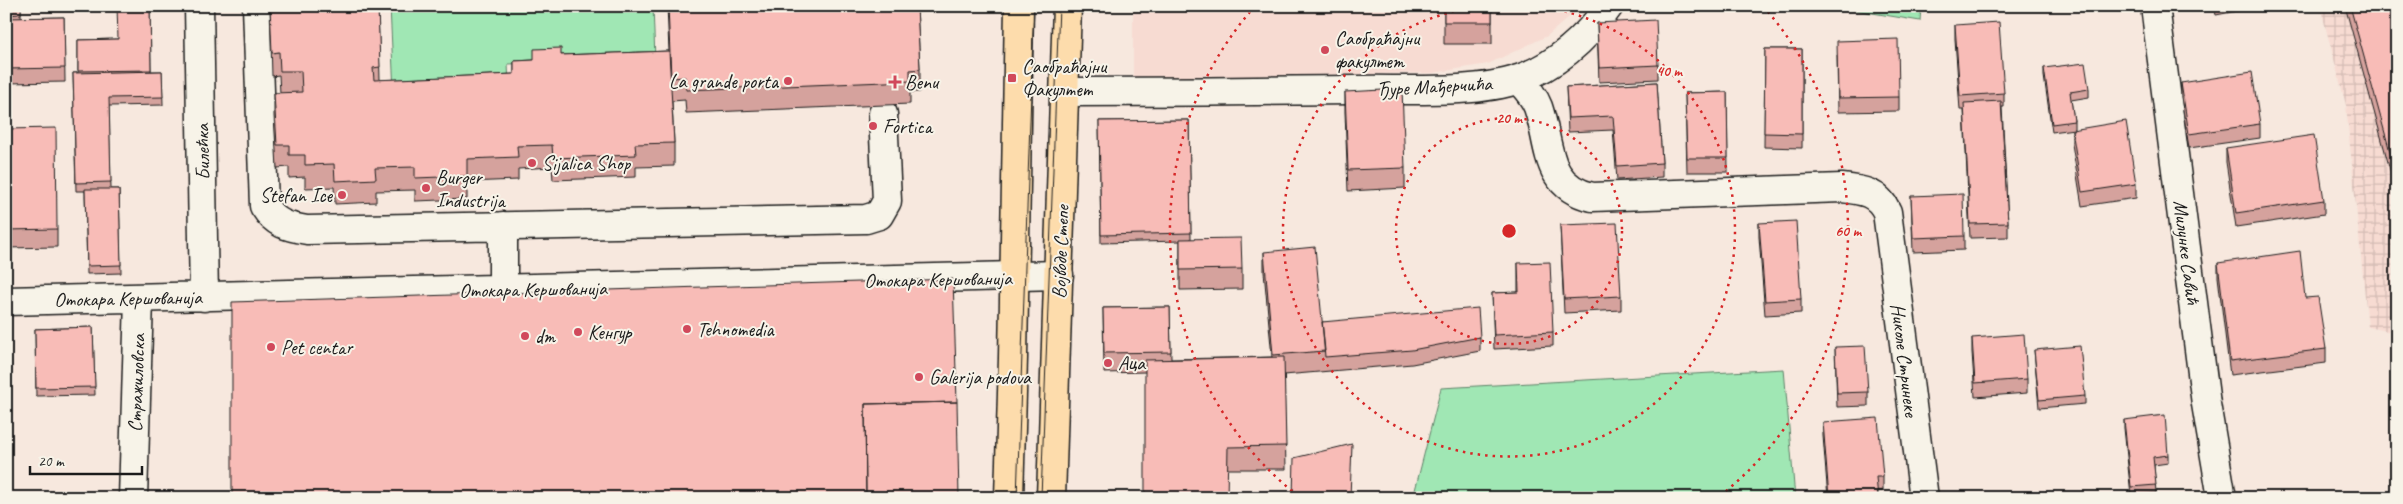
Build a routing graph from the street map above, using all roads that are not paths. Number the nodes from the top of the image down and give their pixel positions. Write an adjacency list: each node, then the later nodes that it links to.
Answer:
1 (199, 6): 15 (street, Билећка)
2 (257, 6): 11 (street)
3 (1019, 6): 13 (main road)
4 (1067, 6): 8 (main road, Војводе Степе)
5 (1609, 6): 7 (street)
6 (2155, 6): 22 (street, Милунке Савић)
7 (1518, 79): 8 (street, Ђуре Мађерчића); 10 (street, Ђуре Мађерчића)
8 (1064, 92): 12 (main road, Војводе Степе)
9 (884, 114): 11 (street)
10 (1888, 223): 21 (street, Николе Стринеке)
11 (503, 226): 14 (street)
12 (1059, 275): 13 (street, Отокара Кершованија); 20 (main road, Војводе Степе)
13 (1015, 276): 14 (street, Отокара Кершованија); 19 (main road)
14 (503, 289): 15 (street, Отокара Кершованија)
15 (204, 297): 16 (street, Отокара Кершованија)
16 (139, 299): 17 (street, Отокара Кершованија); 18 (street, Стражиловска)
17 (6, 301)
18 (133, 498)
19 (1009, 498)
20 (1051, 498)
21 (1924, 498)
22 (2222, 498)

